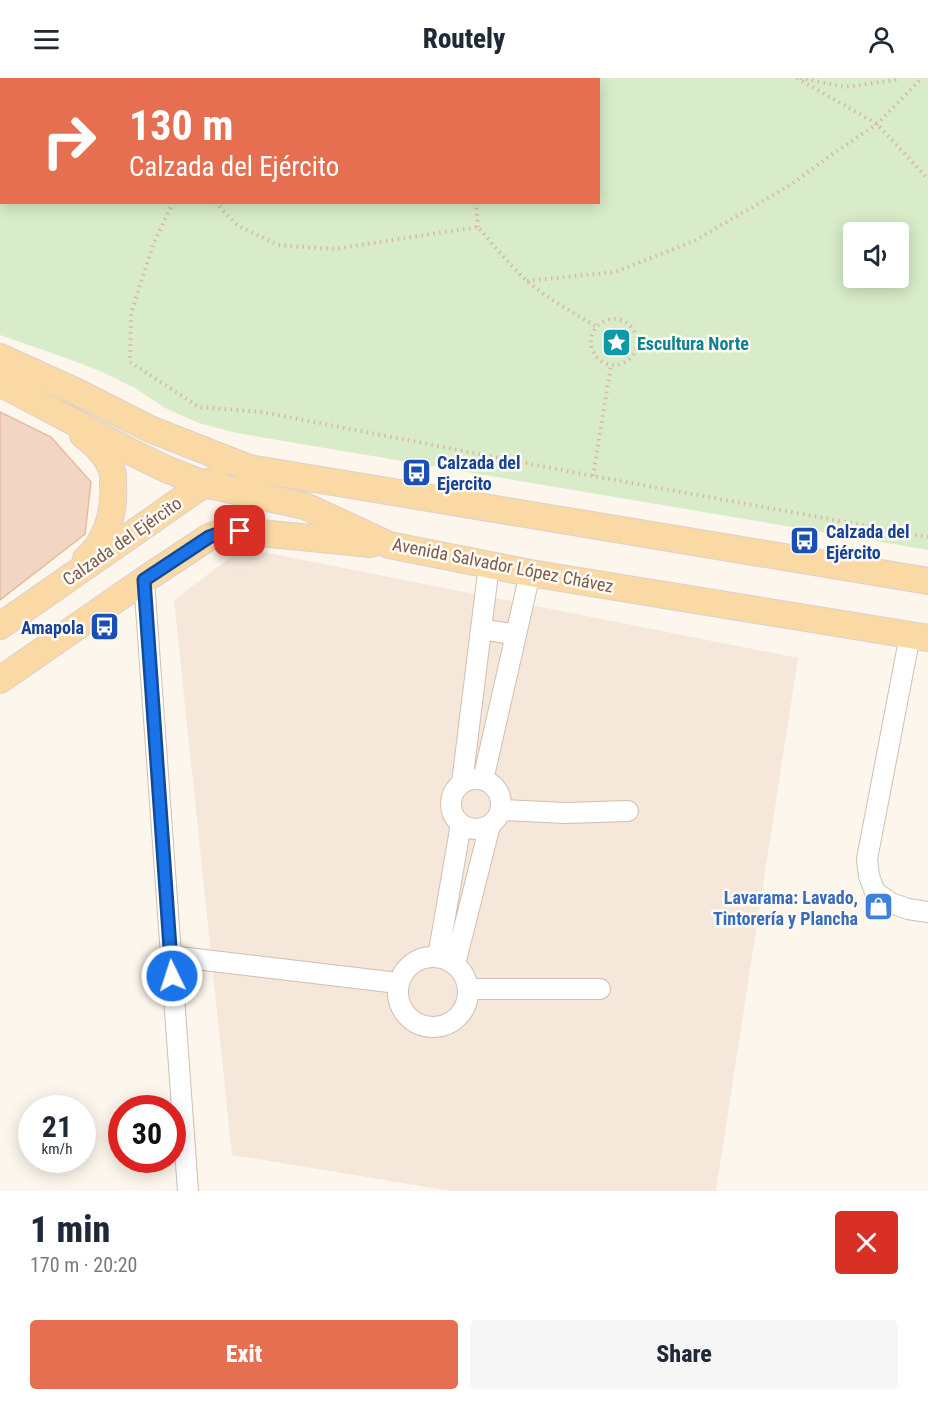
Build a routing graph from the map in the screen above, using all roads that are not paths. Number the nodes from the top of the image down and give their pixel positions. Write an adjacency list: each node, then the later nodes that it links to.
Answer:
1 (0, 357): 4 (main road)
2 (0, 383): 3 (main road, Avenida Salvador López Chávez)
3 (52, 410): 5 (main road, Avenida Salvador López Chávez); 11 (main road)
4 (249, 468): 5 (main road, Calzada del Ejército); 10 (main road)
5 (204, 484): 6 (main road, Avenida Salvador López Chávez); 11 (main road, Calzada del Ejército)
6 (389, 545): 7 (main road, Avenida Salvador López Chávez); 9 (main road)
7 (489, 565): 8 (main road, Avenida Salvador López Chávez); 13 (street)
8 (530, 573): 14 (street); 15 (main road, Avenida Salvador López Chávez)
9 (144, 580): 16 (main road); 23 (street)
10 (928, 581)
11 (41, 598): 12 (main road, Calzada del Ejército)
12 (0, 626)
13 (481, 629): 14 (street); 18 (street)
14 (516, 635): 17 (street)
15 (919, 637): 22 (street)
16 (0, 680)
17 (483, 780): 18 (street); 20 (street)
18 (462, 783): 21 (street)
19 (628, 811): 20 (street)
20 (496, 818): 21 (street); 24 (street)
21 (461, 824): 24 (street)
22 (928, 912)
23 (171, 956): 25 (street); 28 (street)
24 (447, 960): 25 (street); 26 (street)
25 (398, 983): 26 (street)
26 (469, 989): 27 (street)
27 (600, 989)
28 (188, 1191)

